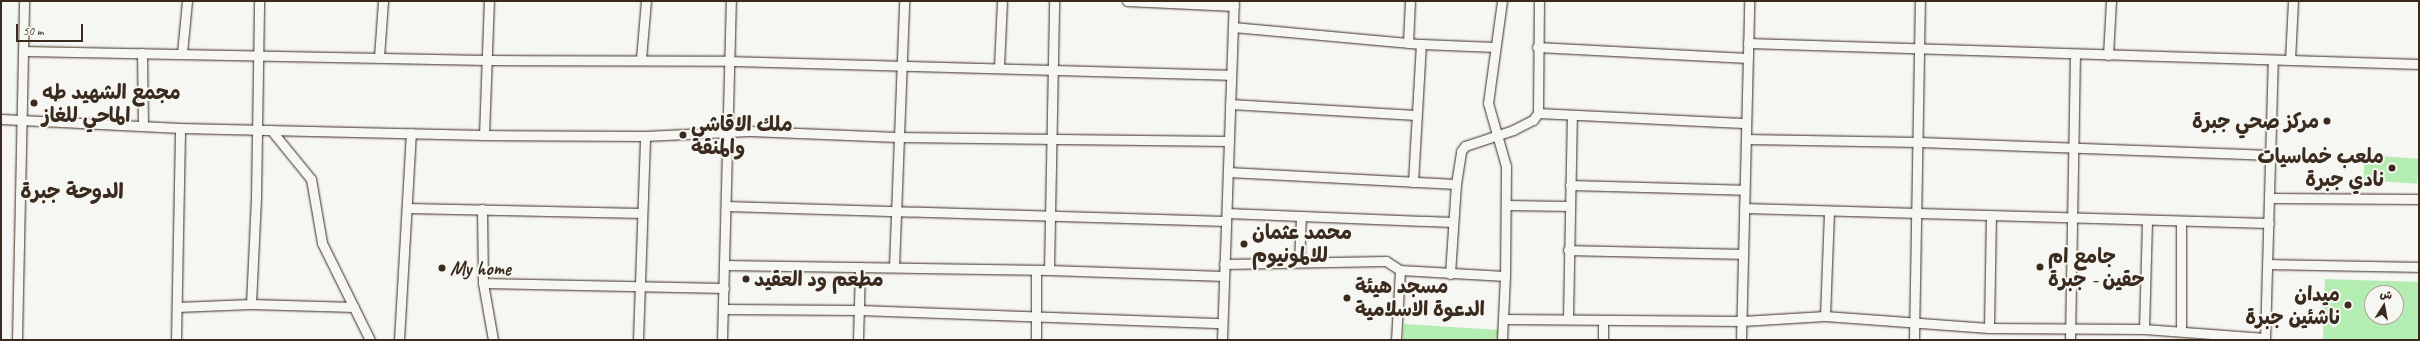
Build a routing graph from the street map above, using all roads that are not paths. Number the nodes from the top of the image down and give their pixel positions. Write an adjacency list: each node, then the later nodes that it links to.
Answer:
1 (24, 1): 27 (street)
2 (187, 1): 29 (street)
3 (259, 1): 30 (street)
4 (383, 1): 33 (street)
5 (489, 1): 36 (street)
6 (646, 1): 35 (street)
7 (732, 1): 39 (street)
8 (904, 1): 41 (street)
9 (1002, 1): 42 (street)
10 (1054, 1): 43 (street)
11 (1127, 1): 19 (street)
12 (1410, 1): 21 (street)
13 (1502, 1): 24 (street)
14 (1539, 1): 25 (street)
15 (1749, 1): 22 (street)
16 (1920, 1): 26 (street)
17 (2111, 1): 32 (street)
18 (2293, 1): 38 (street)
19 (1234, 4): 20 (street)
20 (1233, 26): 21 (street); 44 (street)
21 (1408, 43): 23 (street)
22 (1748, 43): 26 (street); 34 (street)
23 (1421, 44): 24 (street); 47 (street)
24 (1495, 47): 57 (street)
25 (1537, 47): 34 (street); 46 (street)
26 (1919, 50): 31 (street); 65 (street)
27 (23, 51): 28 (street); 49 (street)
28 (142, 53): 29 (street); 52 (street)
29 (182, 53): 30 (street)
30 (257, 54): 33 (street); 54 (street)
31 (2075, 54): 32 (street); 66 (street)
32 (2108, 55): 37 (street)
33 (379, 57): 36 (street)
34 (1748, 58): 51 (street)
35 (641, 59): 36 (street); 39 (street)
36 (486, 60): 59 (street)
37 (2273, 60): 38 (street); 67 (street)
38 (2290, 60): 40 (street)
39 (730, 61): 41 (street); 58 (street)
40 (2419, 64)
41 (901, 65): 42 (street); 61 (street)
42 (999, 67): 43 (street)
43 (1052, 68): 44 (street); 62 (street)
44 (1231, 75): 45 (street)
45 (1230, 104): 47 (street); 64 (street)
46 (1538, 114): 48 (street); 57 (street)
47 (1416, 115): 69 (street)
48 (1572, 116): 51 (street); 71 (street)
49 (21, 118): 50 (street); 52 (street); 130 (street)
50 (1, 119)
51 (1746, 123): 63 (street)
52 (143, 126): 53 (street)
53 (180, 128): 54 (street); 113 (street)
54 (257, 128): 55 (street); 112 (street)
55 (271, 130): 56 (street); 114 (street)
56 (411, 133): 59 (street); 78 (street)
57 (1498, 133): 70 (street); 75 (street)
58 (728, 134): 60 (street); 61 (street); 76 (street)
59 (484, 135): 60 (street)
60 (645, 136): 83 (street)
61 (897, 136): 62 (street); 81 (street)
62 (1050, 139): 64 (street); 84 (street)
63 (1746, 139): 65 (street); 72 (street)
64 (1229, 141): 68 (street)
65 (1919, 142): 66 (street); 85 (street)
66 (2075, 147): 67 (street); 89 (street)
67 (2272, 154): 73 (street)
68 (1228, 172): 69 (street); 88 (street)
69 (1413, 182): 70 (street)
70 (1456, 184): 91 (street)
71 (1570, 185): 72 (street); 77 (street)
72 (1744, 190): 79 (street)
73 (2271, 198): 74 (street); 93 (street)
74 (2419, 199)
75 (1506, 205): 77 (street); 108 (street)
76 (726, 206): 81 (street); 99 (street)
77 (1569, 206): 94 (street)
78 (407, 208): 80 (street); 133 (street)
79 (1744, 208): 82 (street); 95 (street)
80 (482, 209): 83 (street); 109 (street)
81 (895, 210): 84 (street); 101 (street)
82 (1829, 211): 85 (street); 118 (street)
83 (642, 213): 110 (street)
84 (1050, 214): 88 (street); 104 (street)
85 (1918, 214): 87 (street); 123 (street)
86 (1301, 216): 88 (street); 91 (street); 96 (street)
87 (1991, 216): 89 (street); 125 (street)
88 (1226, 217): 97 (street)
89 (2073, 218): 90 (street); 126 (street)
90 (2146, 221): 92 (street); 127 (street)
91 (1453, 222): 106 (street)
92 (2181, 222): 93 (street); 128 (street)
93 (2269, 223): 98 (street)
94 (1568, 250): 95 (street); 120 (street)
95 (1743, 254): 122 (street)
96 (1298, 262): 97 (street); 105 (street)
97 (1224, 264): 107 (street)
98 (2268, 264): 102 (street); 129 (street)
99 (724, 265): 100 (street); 111 (street)
100 (860, 267): 101 (street); 116 (street)
101 (894, 267): 103 (street)
102 (2419, 267)
103 (1036, 270): 104 (street); 117 (street)
104 (1049, 270): 107 (street)
105 (1400, 270): 106 (street); 140 (street)
106 (1450, 274): 108 (street)
107 (1224, 276): 124 (street)
108 (1505, 276): 119 (street)
109 (482, 283): 110 (street); 134 (street)
110 (640, 285): 111 (street); 135 (street)
111 (724, 288): 115 (street)
112 (251, 304): 113 (street); 114 (street)
113 (177, 307): 131 (street)
114 (354, 307): 132 (street)
115 (723, 309): 116 (street); 136 (street)
116 (859, 310): 117 (street); 137 (street)
117 (1035, 315): 124 (street); 138 (street)
118 (1825, 316): 122 (street); 123 (street)
119 (1503, 318): 120 (street); 141 (street)
120 (1568, 319): 121 (street)
121 (1603, 320): 122 (street); 142 (street)
122 (1742, 321): 143 (street)
123 (1914, 322): 125 (street); 144 (street)
124 (1222, 323): 139 (street)
125 (1989, 328): 126 (street)
126 (2070, 329): 127 (street); 145 (street)
127 (2144, 329): 128 (street)
128 (2181, 331): 129 (street)
129 (2265, 339)
130 (17, 340)
131 (176, 340)
132 (370, 340)
133 (399, 340)
134 (493, 340)
135 (638, 340)
136 (722, 340)
137 (858, 340)
138 (1036, 340)
139 (1222, 340)
140 (1396, 340)
141 (1502, 340)
142 (1603, 340)
143 (1741, 340)
144 (1914, 340)
145 (2070, 340)

